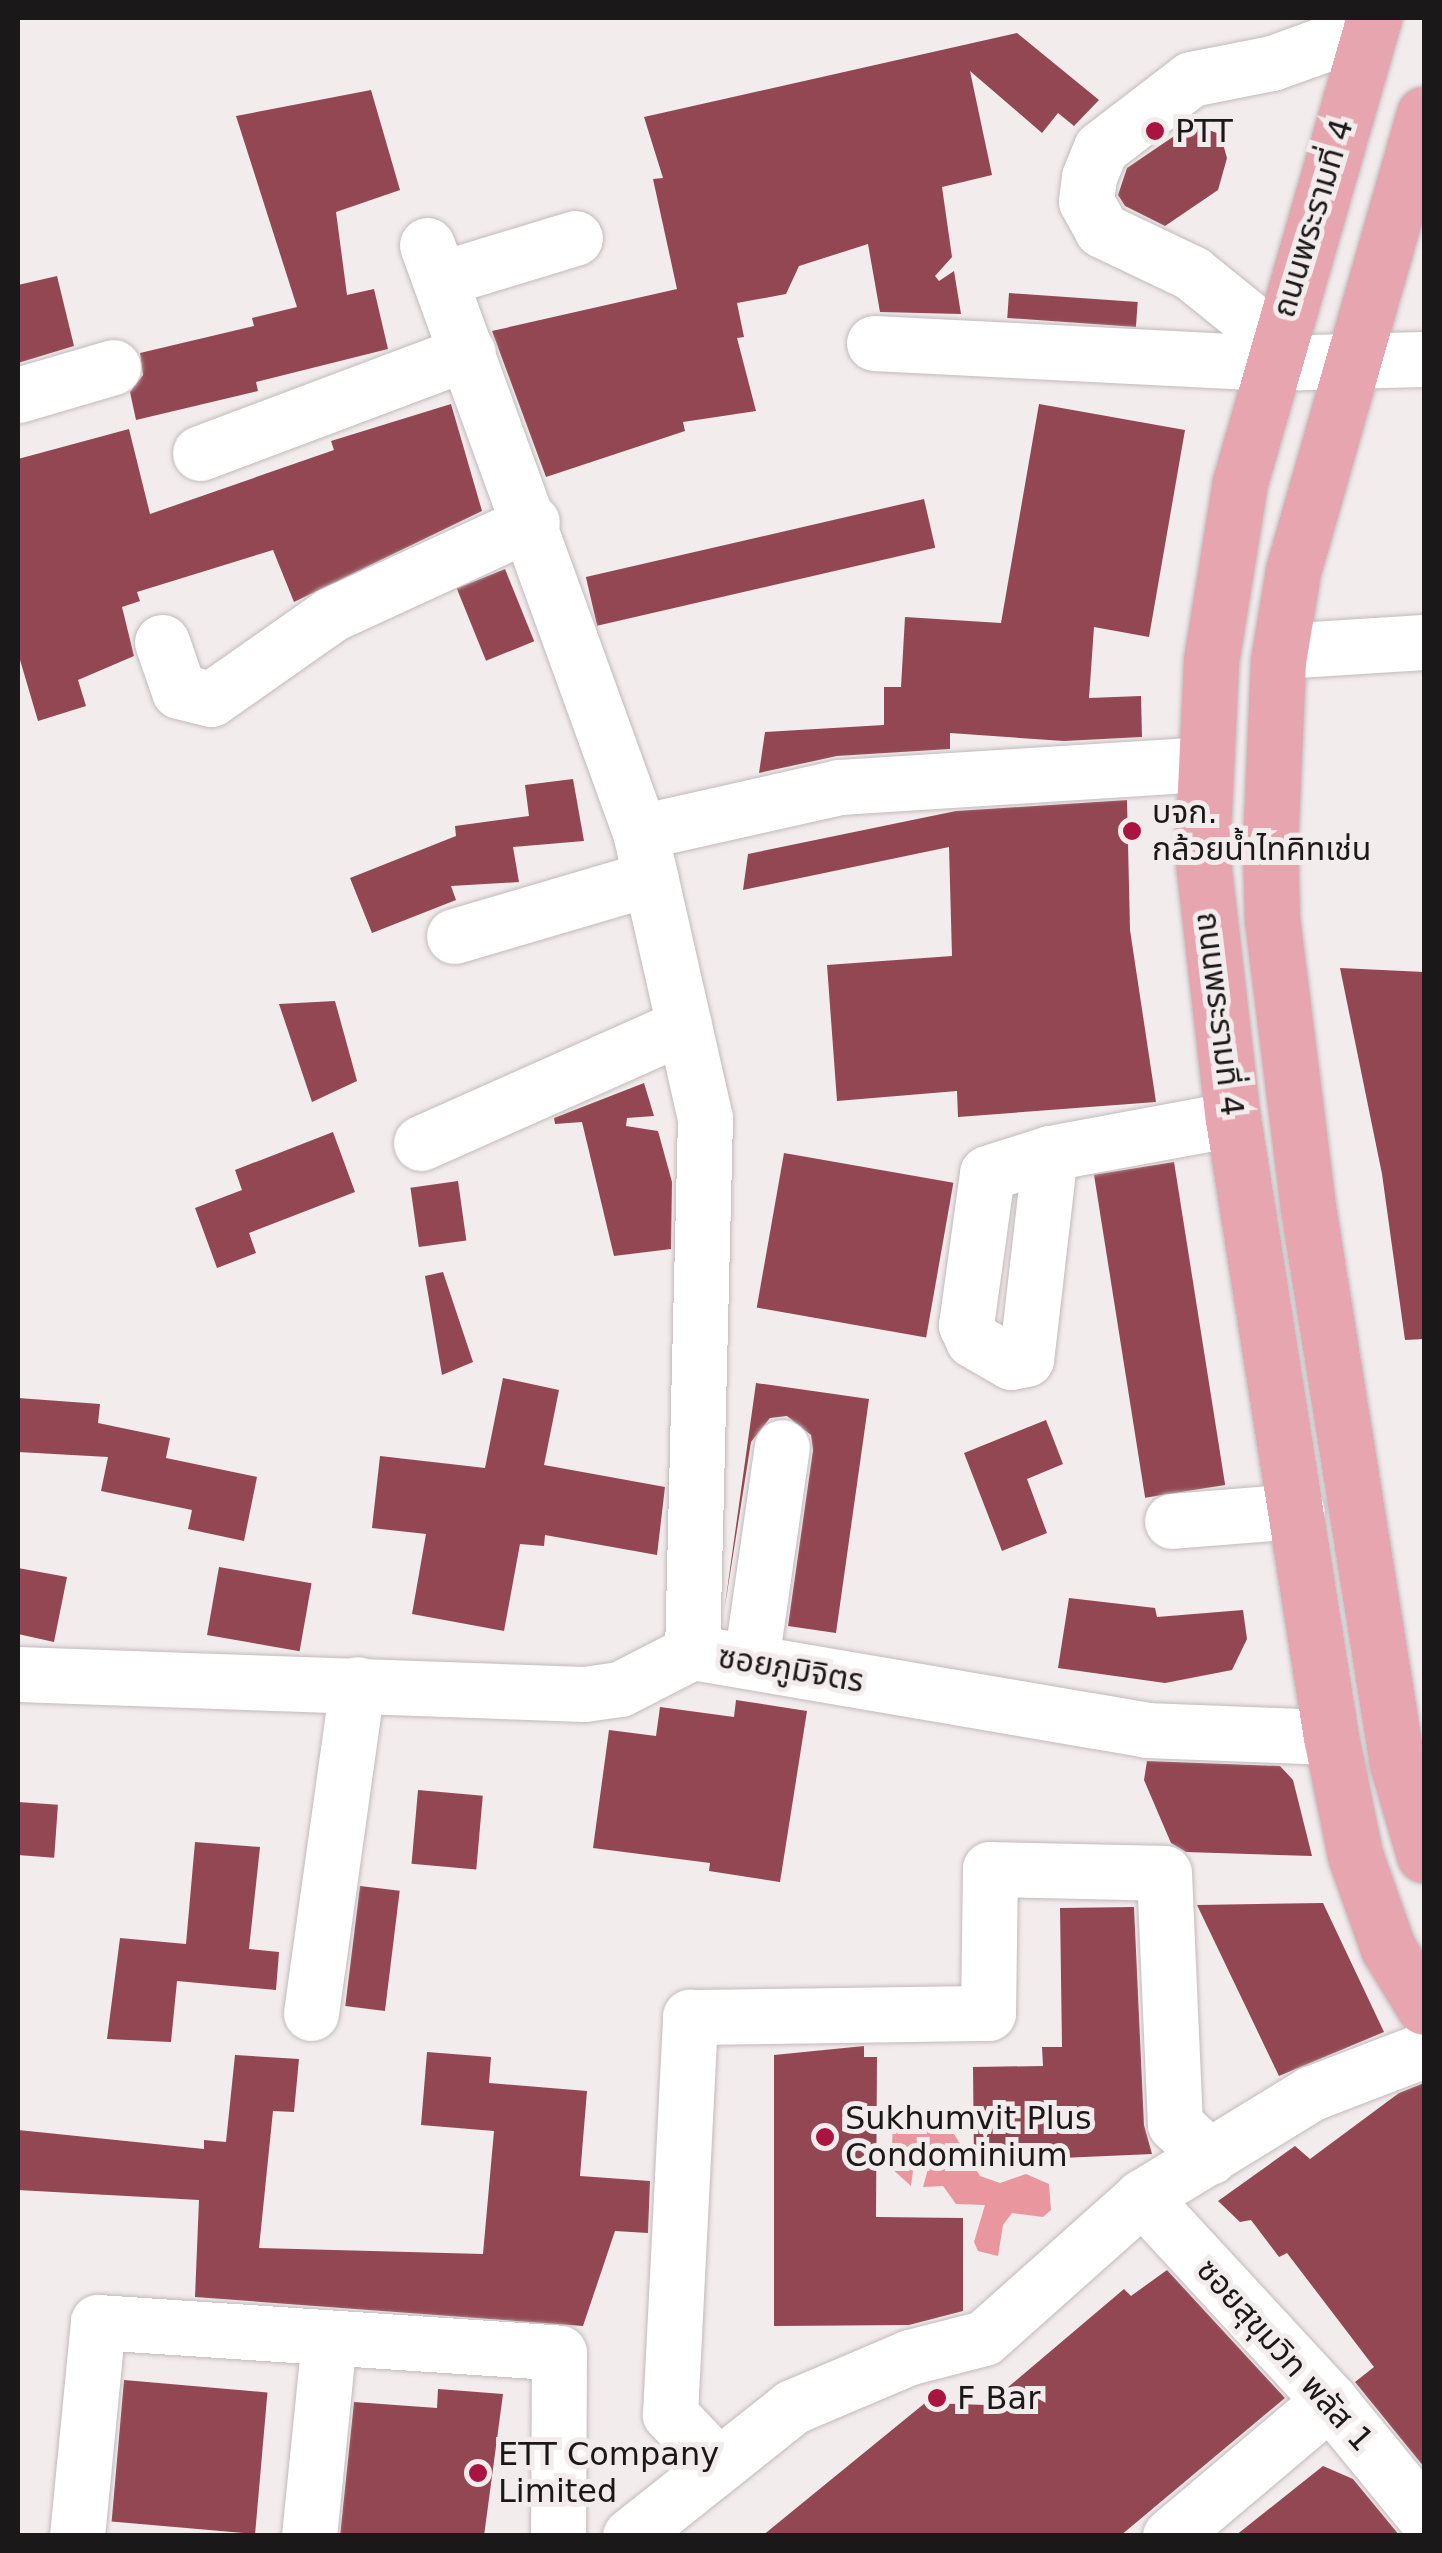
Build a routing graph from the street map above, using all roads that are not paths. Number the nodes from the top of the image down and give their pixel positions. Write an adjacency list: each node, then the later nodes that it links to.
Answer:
1 (1372, 18): 6 (main road, ถนนพระรามที่ 4); 6 (street)
2 (1424, 114): 8 (main road, ถนนพระรามที่ 4)
3 (575, 238): 5 (street)
4 (874, 344): 6 (street)
5 (468, 352): 11 (street); 12 (street)
6 (1273, 352): 8 (street); 16 (main road, ถนนพระรามที่ 4)
7 (1424, 359): 8 (street)
8 (1348, 364): 15 (main road, ถนนพระรามที่ 4)
9 (113, 367): 10 (street)
10 (18, 395)
11 (200, 453)
12 (532, 522): 13 (street); 17 (street)
13 (162, 642)
14 (1424, 642): 15 (street)
15 (1280, 651): 31 (main road, ถนนพระรามที่ 4)
16 (1203, 764): 17 (street); 20 (main road, ถนนพระรามที่ 4)
17 (646, 855): 18 (street); 19 (street)
18 (454, 936)
19 (684, 1026): 21 (street); 26 (street)
20 (1232, 1119): 22 (street); 24 (main road, ถนนพระรามที่ 4)
21 (422, 1143)
22 (1050, 1153)
23 (782, 1448): 27 (street)
24 (1297, 1511): 25 (street); 30 (main road, ถนนพระรามที่ 4)
25 (1172, 1521)
26 (692, 1652): 27 (street, ซอยภูมิจิตร); 29 (street, ซอยภูมิจิตร)
27 (751, 1662): 30 (street, ซอยภูมิจิตร)
28 (18, 1674): 29 (street, ซอยภูมิจิตร)
29 (357, 1684): 34 (street)
30 (1331, 1737): 33 (main road, ถนนพระรามที่ 4)
31 (1411, 1763): 32 (main road, ถนนพระรามที่ 4)
32 (1424, 1856)
33 (1424, 2006)
34 (311, 2014)
35 (1424, 2050): 36 (street)
36 (1210, 2157): 37 (street); 40 (street)
37 (1142, 2197): 39 (street, ซอยสุขุมวิท พลัส 1); 40 (street)
38 (329, 2338): 42 (street); 43 (street); 44 (street)
39 (1330, 2401): 41 (street, ซอยสุขุมวิท พลัส 1); 46 (street)
40 (718, 2465): 45 (street)
41 (1424, 2516)
42 (76, 2536)
43 (309, 2536)
44 (558, 2536)
45 (630, 2536)
46 (1170, 2536)

